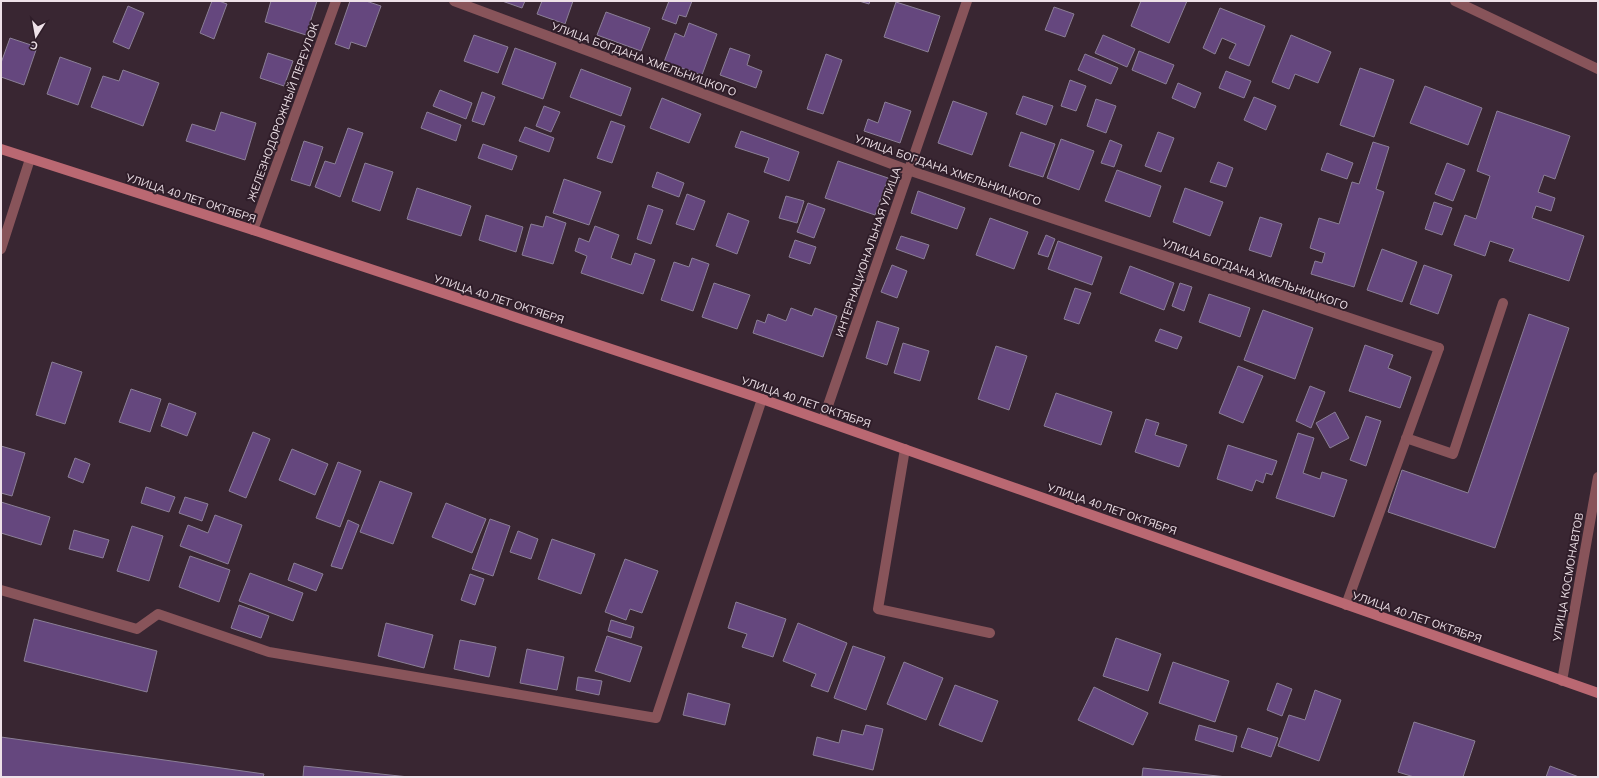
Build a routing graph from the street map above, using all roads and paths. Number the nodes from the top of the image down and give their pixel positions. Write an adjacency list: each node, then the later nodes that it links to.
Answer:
1 (336, 1): 9 (street, ЖЕЛЕЗНОДОРОЖНЫЙ ПЕРЕУЛОК)
2 (454, 1): 8 (street, УЛИЦА БОГДАНА ХМЕЛЬНИЦКОГО)
3 (967, 1): 8 (street, ИНТЕРНАЦИОНАЛЬНАЯ УЛИЦА)
4 (1455, 1): 5 (street)
5 (1598, 69)
6 (1, 149): 7 (street, УЛИЦА 40 ЛЕТ ОКТЯБРЯ)
7 (30, 159): 9 (street, УЛИЦА 40 ЛЕТ ОКТЯБРЯ); 10 (street)
8 (908, 170): 13 (street, ИНТЕРНАЦИОНАЛЬНАЯ УЛИЦА); 14 (street, УЛИЦА БОГДАНА ХМЕЛЬНИЦКОГО)
9 (254, 230): 12 (street, УЛИЦА 40 ЛЕТ ОКТЯБРЯ)
10 (1, 249)
11 (1503, 303): 14 (street)
12 (762, 399): 13 (street, УЛИЦА 40 ЛЕТ ОКТЯБРЯ); 17 (street)
13 (823, 420): 15 (street, УЛИЦА 40 ЛЕТ ОКТЯБРЯ)
14 (1406, 438): 18 (street)
15 (905, 450): 18 (street, УЛИЦА 40 ЛЕТ ОКТЯБРЯ); 19 (street)
16 (1598, 478): 20 (street, УЛИЦА КОСМОНАВТОВ)
17 (1, 590)
18 (1346, 605): 20 (street, УЛИЦА 40 ЛЕТ ОКТЯБРЯ)
19 (990, 633)
20 (1562, 681): 21 (street, УЛИЦА 40 ЛЕТ ОКТЯБРЯ)
21 (1598, 693)

